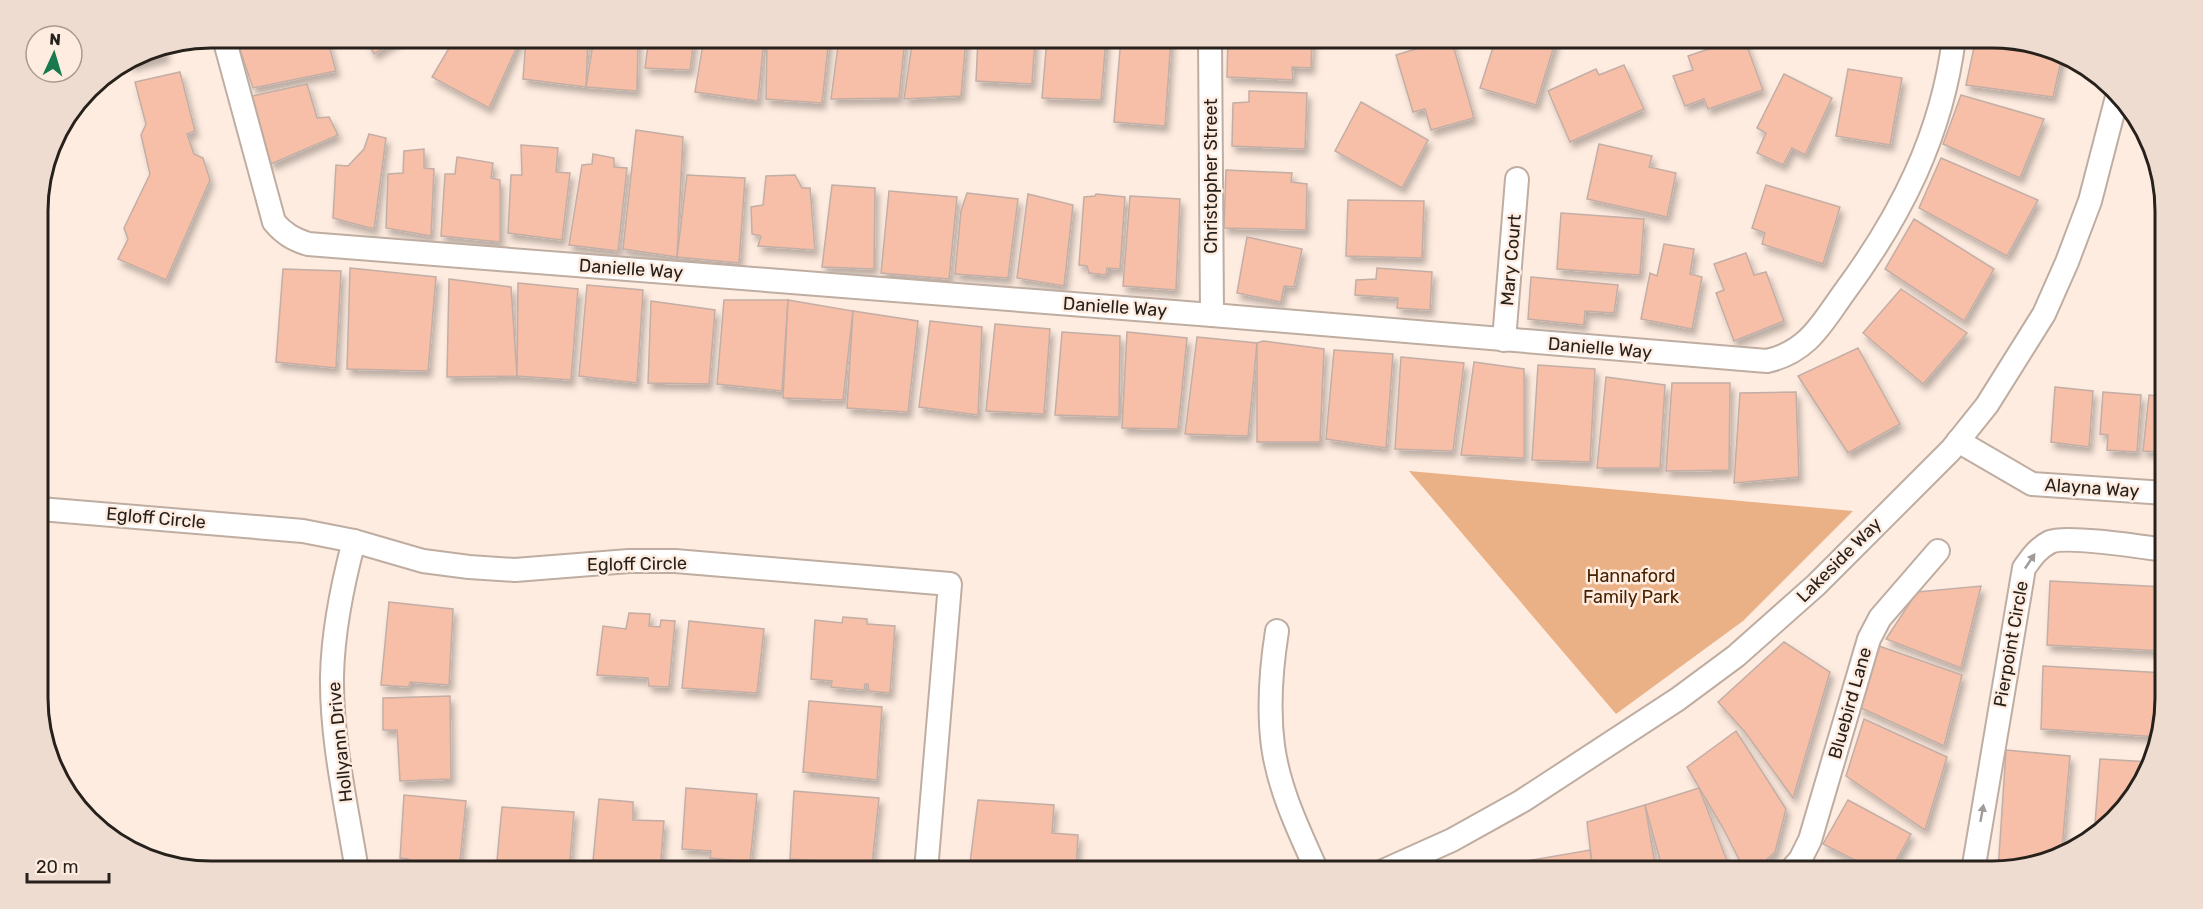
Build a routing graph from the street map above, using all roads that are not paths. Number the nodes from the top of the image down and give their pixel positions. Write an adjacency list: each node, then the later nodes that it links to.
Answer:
1 (227, 48): 6 (street, Danielle Way)
2 (1210, 48): 6 (street, Christopher Street)
3 (1952, 48): 7 (street, Danielle Way)
4 (2115, 103): 8 (street, Lakeside Way)
5 (1517, 179): 7 (street, Mary Court)
6 (1212, 315): 7 (street, Danielle Way)
7 (1504, 340)
8 (1958, 441): 9 (street, Alayna Way); 18 (street, Lakeside Way)
9 (2155, 492)
10 (48, 510): 11 (street, Egloff Circle)
11 (354, 541): 15 (street, Hollyann Drive); 16 (street, Egloff Circle)
12 (2155, 549): 20 (street, Pierpoint Circle, one-way to 12)
13 (1938, 551): 19 (street, Bluebird Lane)
14 (1277, 631): 17 (street)
15 (355, 861)
16 (927, 861)
17 (1313, 861)
18 (1405, 861)
19 (1799, 861)
20 (1974, 861)

